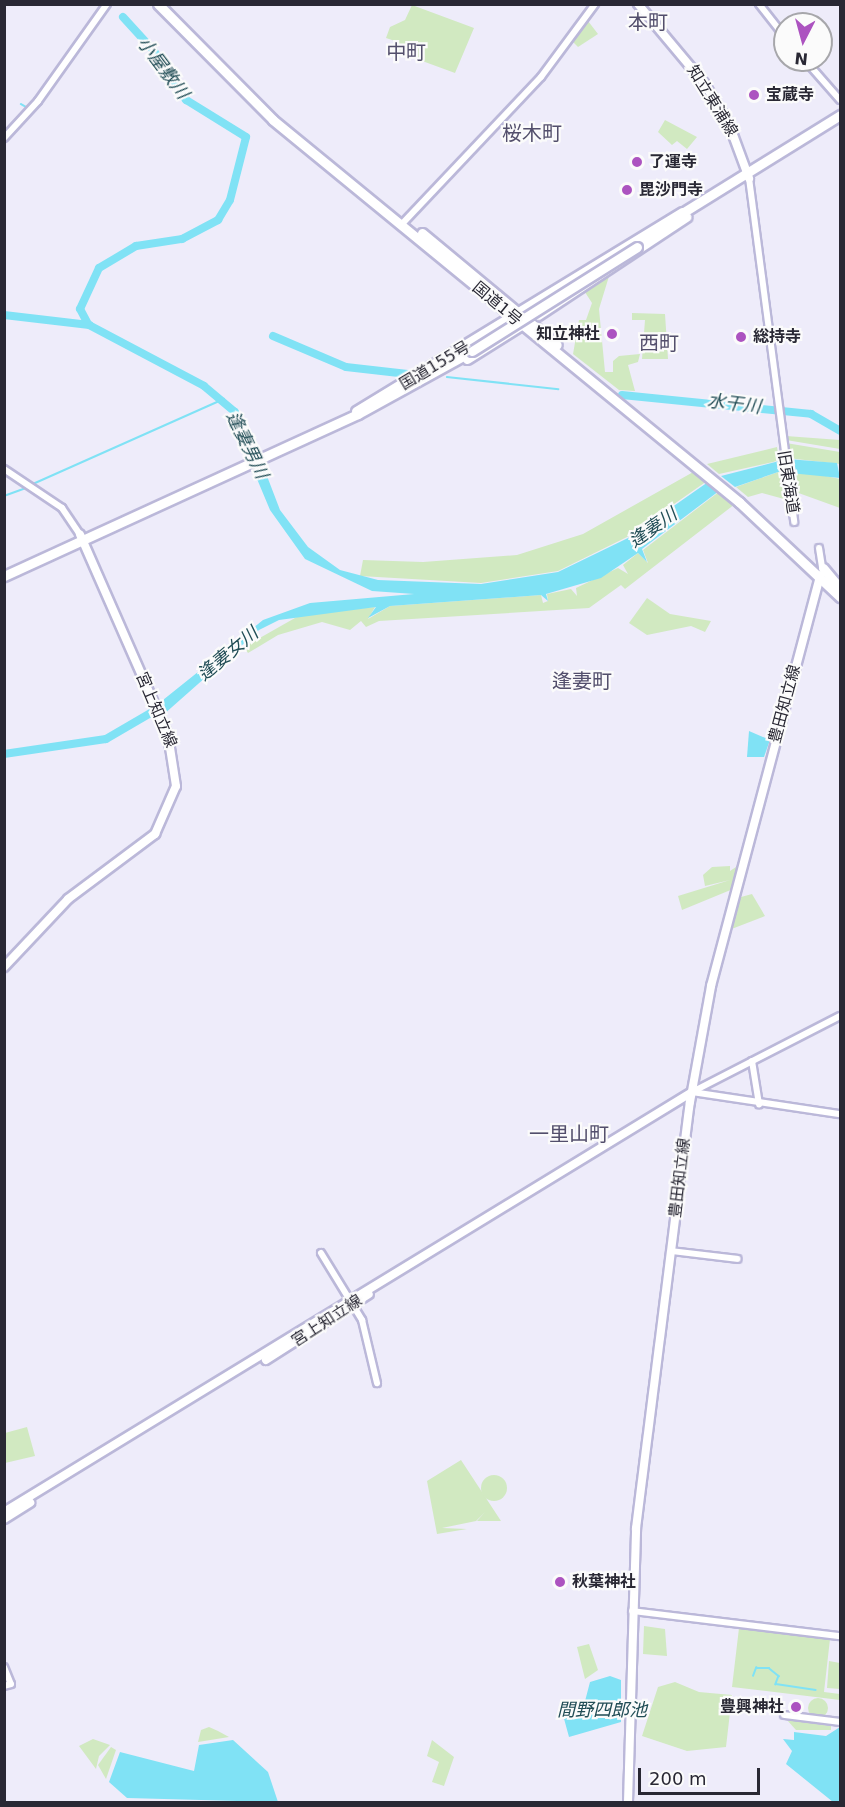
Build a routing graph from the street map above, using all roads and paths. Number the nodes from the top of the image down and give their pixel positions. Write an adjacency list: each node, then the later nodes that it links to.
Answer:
1 (107, 4): 13 (street)
2 (158, 4): 9 (highway, 国道1号)
3 (166, 4): 9 (highway, 国道1号)
4 (595, 4): 16 (street)
5 (638, 4): 14 (main road, 知立東浦線)
6 (759, 4): 7 (street)
7 (773, 22)
8 (816, 72): 10 (street)
9 (235, 82): 16 (highway, 国道1号)
10 (840, 100)
11 (840, 115): 14 (highway, 国道155号)
12 (840, 122): 14 (highway, 国道155号)
13 (4, 138)
14 (748, 175): 15 (highway, 国道155号); 21 (street, 旧東海道)
15 (684, 215): 17 (highway); 18 (highway); 19 (highway, 国道155号, bridge)
16 (404, 222): 17 (highway, 国道1号)
17 (513, 313): 18 (highway, 国道1号); 19 (highway)
18 (525, 323): 19 (highway); 25 (highway, 国道1号)
19 (357, 412): 22 (highway, 国道155号)
20 (4, 469): 22 (street)
21 (794, 522)
22 (81, 537): 24 (highway, 国道155号); 26 (highway, 国道155号); 29 (main road, 宮上知立線)
23 (819, 548): 25 (street)
24 (4, 570)
25 (821, 571): 27 (highway, 国道1号); 28 (highway, 国道1号); 32 (main road, 豊田知立線)
26 (4, 576)
27 (840, 588)
28 (840, 597)
29 (4, 967)
30 (840, 1016): 31 (street)
31 (752, 1061): 32 (street); 33 (street)
32 (692, 1092): 33 (street); 35 (main road, 豊田知立線); 38 (main road, 宮上知立線)
33 (759, 1104): 34 (street)
34 (840, 1114)
35 (671, 1251): 37 (street); 42 (main road, 豊田知立線)
36 (321, 1253): 38 (street)
37 (738, 1258)
38 (352, 1303): 39 (street); 40 (main road, 宮上知立線); 41 (main road, 宮上知立線)
39 (377, 1383)
40 (4, 1512)
41 (4, 1519)
42 (632, 1611): 43 (street); 48 (main road, 豊田知立線)
43 (840, 1636)
44 (4, 1667): 45 (street)
45 (4, 1686)
46 (784, 1716): 47 (street)
47 (840, 1722)
48 (628, 1803)

